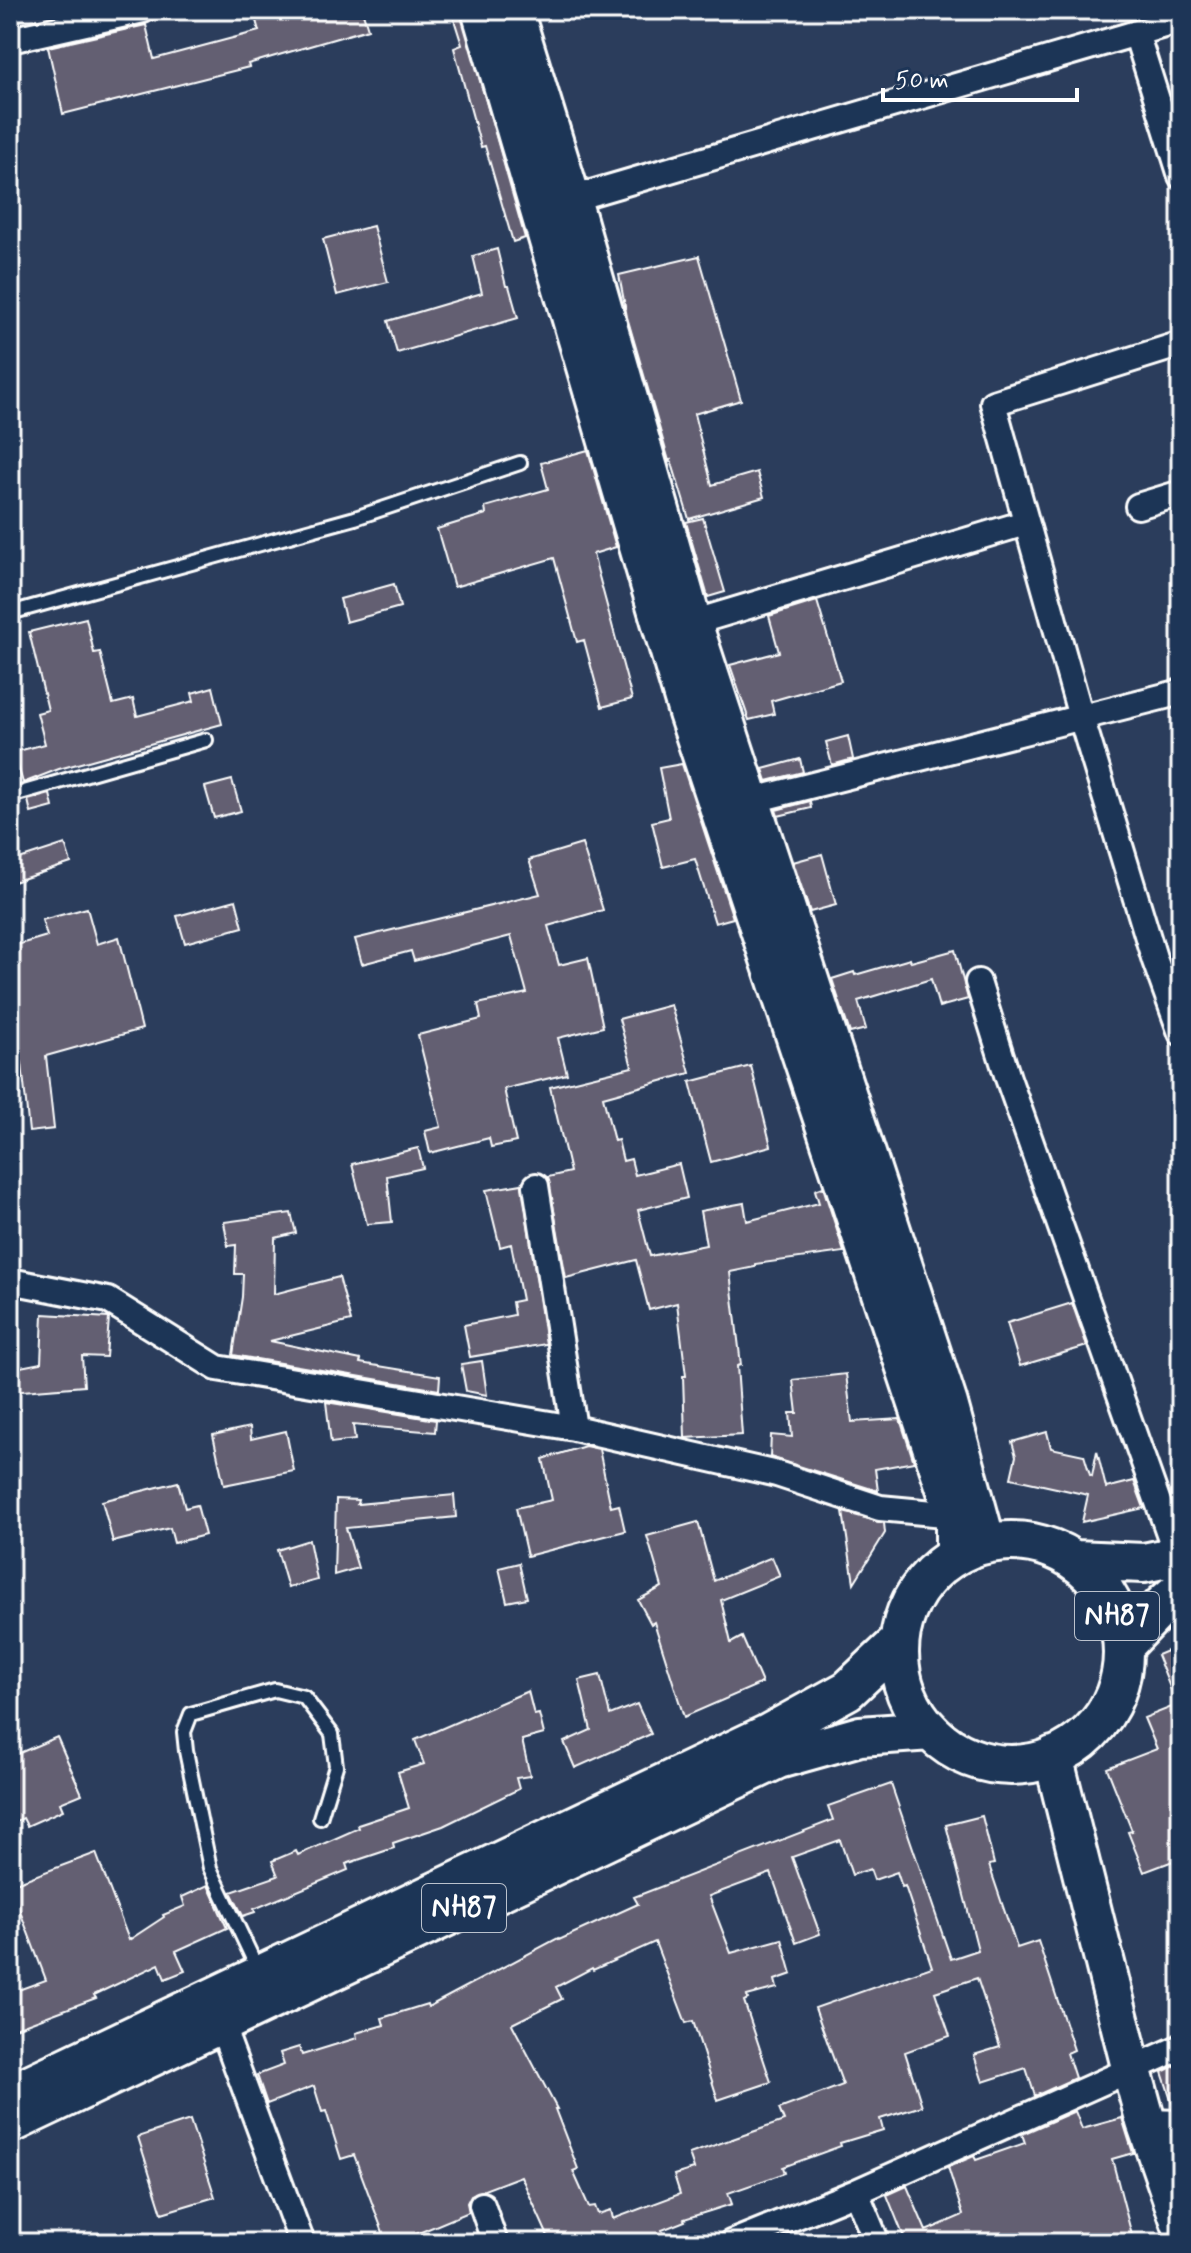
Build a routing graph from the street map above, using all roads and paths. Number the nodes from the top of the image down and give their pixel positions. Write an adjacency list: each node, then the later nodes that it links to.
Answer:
1 (143, 10): 6 (street)
2 (481, 10): 26 (main road)
3 (513, 10): 8 (main road)
4 (1181, 20): 5 (street)
5 (1136, 33): 7 (street); 8 (street)
6 (10, 40)
7 (1181, 176)
8 (571, 199): 15 (main road)
9 (1181, 344): 13 (street)
10 (520, 463): 14 (lane)
11 (1181, 493): 12 (street)
12 (1138, 506)
13 (1025, 523): 15 (street); 17 (street)
14 (10, 613)
15 (692, 623): 20 (main road)
16 (1181, 692): 17 (street)
17 (1081, 717): 20 (street); 22 (street)
18 (206, 740): 19 (lane)
19 (10, 796)
20 (750, 801): 27 (main road)
21 (978, 982): 29 (street)
22 (1181, 1033)
23 (536, 1186): 25 (street)
24 (10, 1281): 25 (street)
25 (574, 1428): 26 (street)
26 (955, 1515): 27 (main road)
27 (970, 1550): 28 (main road, NH87); 30 (main road, NH87)
28 (1075, 1560): 29 (main road, NH87); 31 (main road, NH87)
29 (1180, 1567): 31 (main road, NH87)
30 (899, 1642): 32 (main road, NH87); 35 (main road, NH87)
31 (1123, 1647): 33 (main road, NH87)
32 (931, 1731): 33 (main road, NH87); 36 (main road, NH87)
33 (1053, 1756): 38 (main road)
34 (320, 1818): 35 (lane)
35 (260, 1975): 36 (main road, NH87)
36 (216, 2011): 39 (main road, NH87); 41 (main road, NH87); 46 (street)
37 (1181, 2047): 38 (street)
38 (1131, 2067): 40 (main road); 42 (street)
39 (10, 2094)
40 (1164, 2122): 44 (main road)
41 (10, 2124)
42 (856, 2192): 45 (street); 48 (street)
43 (482, 2205): 47 (street)
44 (1181, 2223)
45 (746, 2240)
46 (302, 2243)
47 (495, 2243)
48 (877, 2243)

